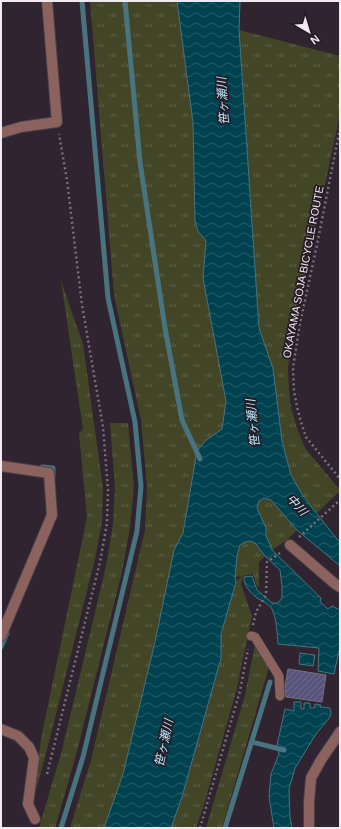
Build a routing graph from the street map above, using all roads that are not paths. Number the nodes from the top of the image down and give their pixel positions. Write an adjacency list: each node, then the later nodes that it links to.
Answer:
1 (47, 1): 2 (street)
2 (1, 133)
3 (1, 466): 6 (street)
4 (290, 545): 5 (street)
5 (340, 587)
6 (1, 636)
7 (251, 636): 8 (lane)
8 (280, 696)
9 (1, 729): 11 (street)
10 (340, 732): 12 (street)
11 (35, 820)
12 (309, 828)

